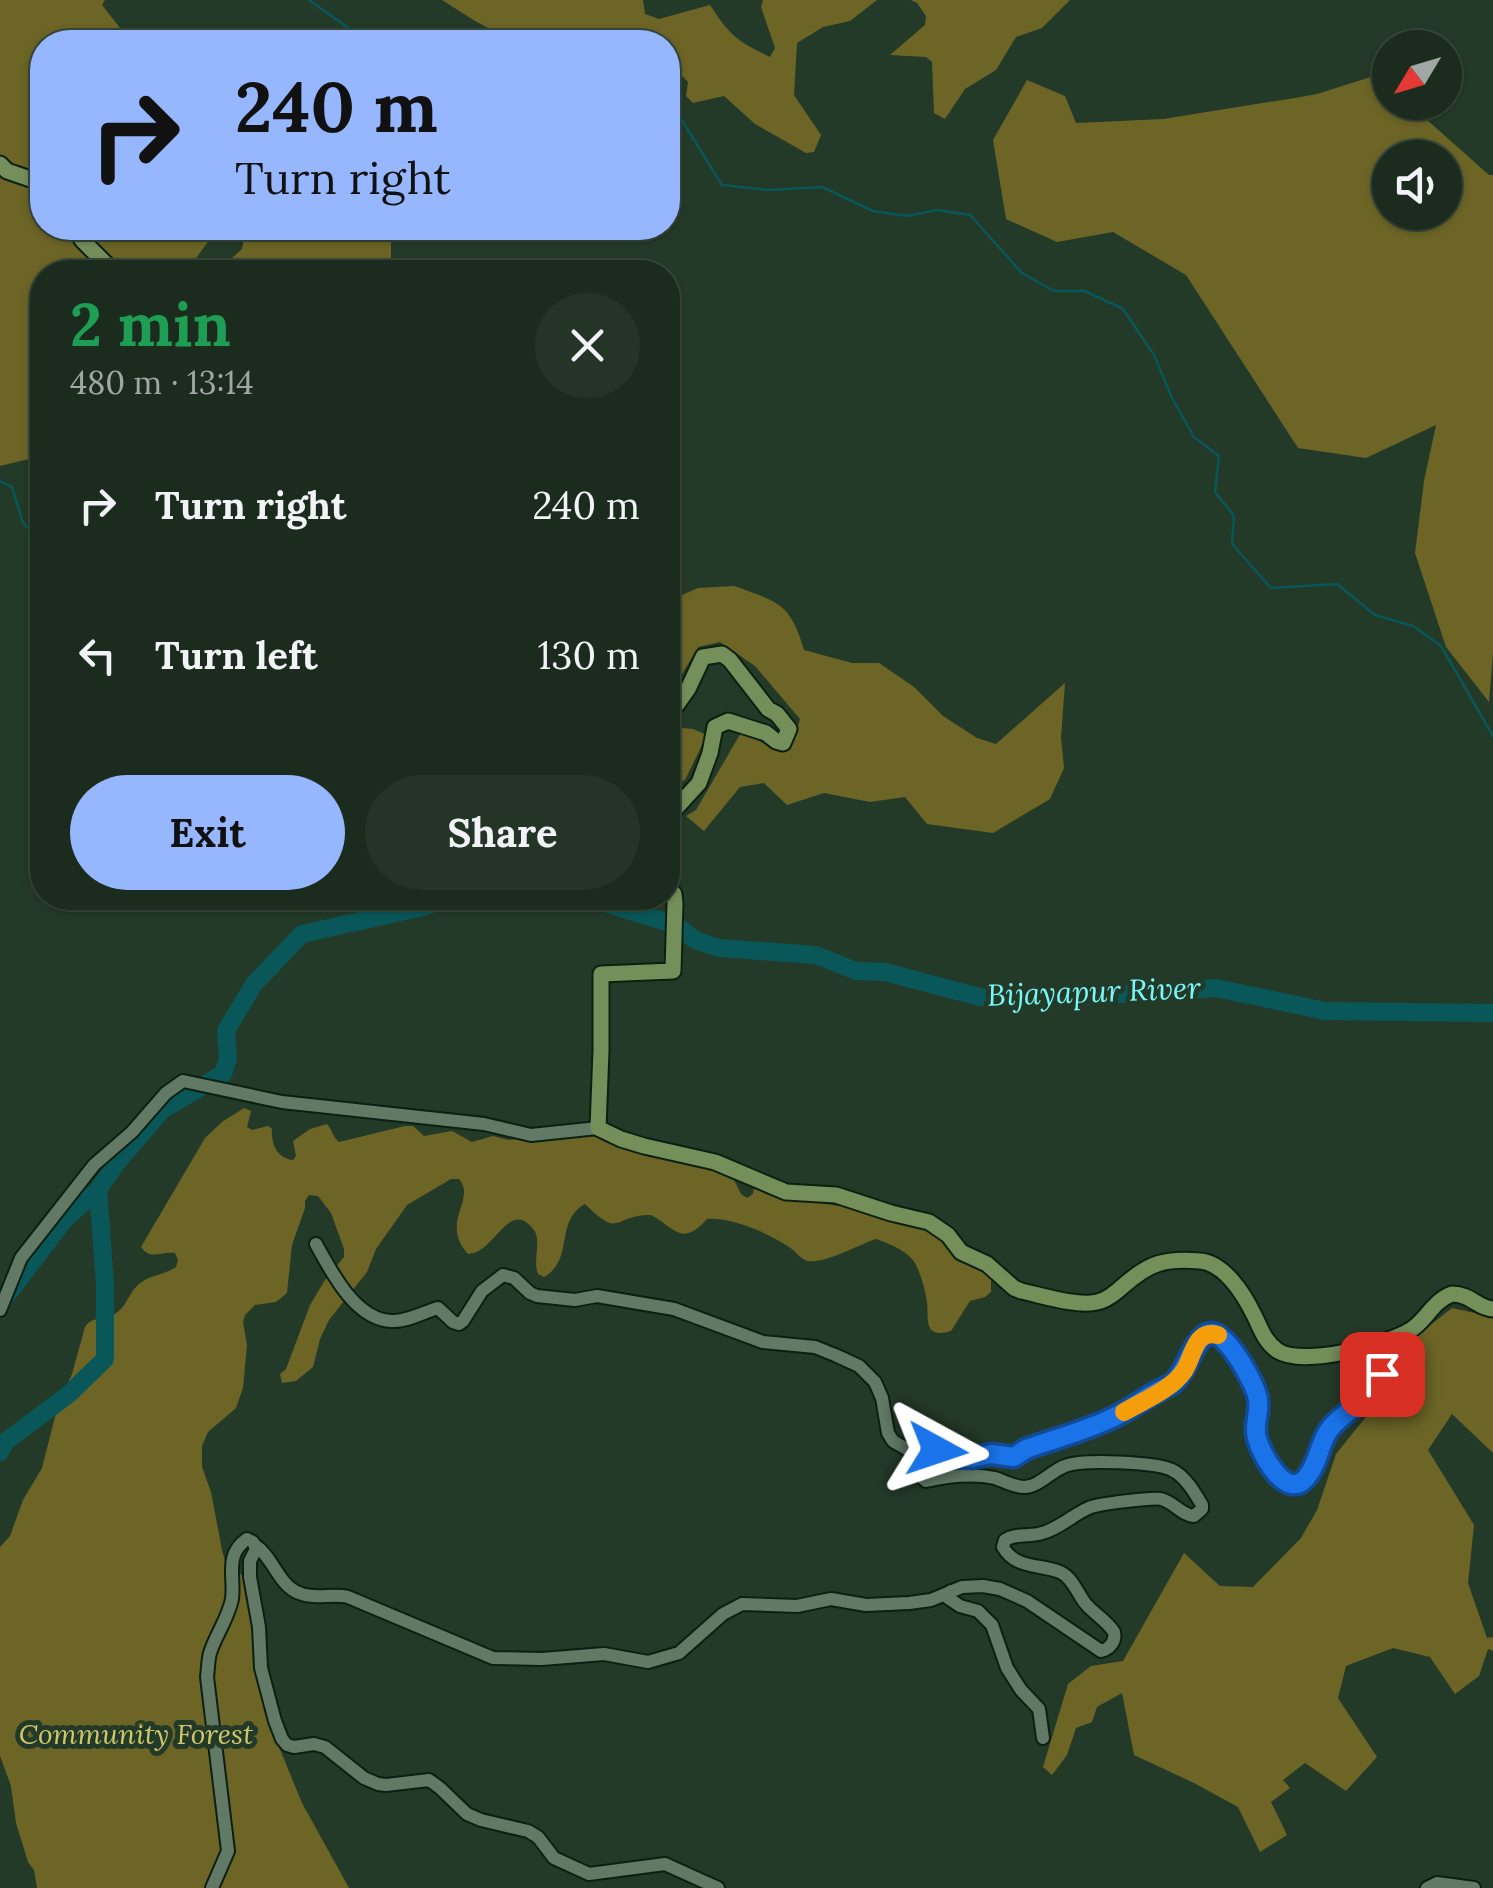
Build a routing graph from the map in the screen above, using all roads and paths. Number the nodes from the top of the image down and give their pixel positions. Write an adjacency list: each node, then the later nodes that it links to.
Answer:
1 (0, 164): 2 (main road)
2 (30, 179)
3 (82, 240): 4 (main road)
4 (102, 260)
5 (680, 700): 6 (main road)
6 (680, 803)
7 (675, 910): 8 (main road)
8 (598, 1128): 11 (street); 12 (main road)
9 (316, 1244): 13 (street)
10 (1493, 1309): 12 (main road)
11 (0, 1310)
12 (1402, 1334): 13 (street)
13 (972, 1458): 15 (street)
14 (256, 1545): 15 (street); 17 (street); 18 (street)
15 (951, 1590): 16 (street)
16 (1044, 1738)
17 (212, 1888)
18 (718, 1888)
19 (1427, 1888): 20 (street)
20 (1474, 1888)

